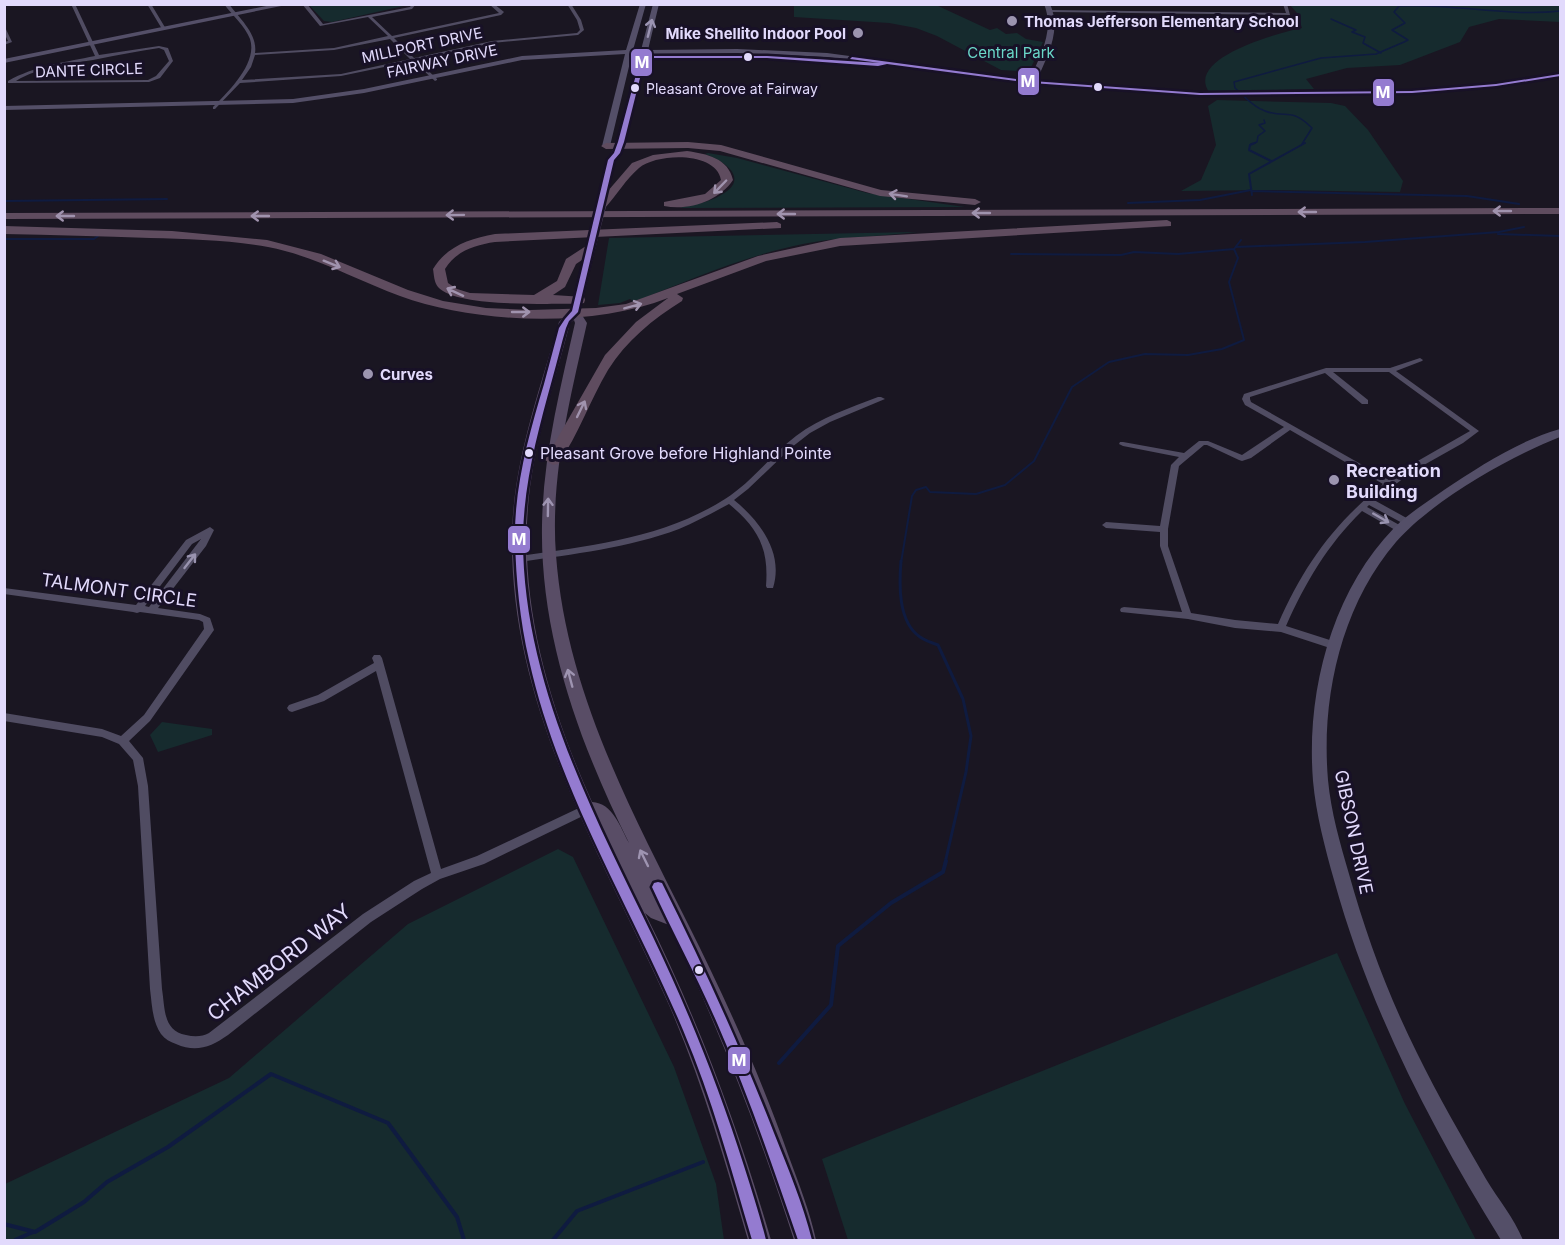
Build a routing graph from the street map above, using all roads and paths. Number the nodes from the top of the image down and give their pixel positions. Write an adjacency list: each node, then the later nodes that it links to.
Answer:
1 (73, 4): 24 (street, DANTE CIRCLE)
2 (149, 4): 22 (street)
3 (226, 4): 19 (street)
4 (288, 4): 19 (main road)
5 (304, 4): 20 (street)
6 (414, 4): 20 (street)
7 (491, 4): 23 (street)
8 (569, 4): 31 (street, MILLPORT DRIVE)
9 (643, 4): 27 (main road)
10 (656, 4): 28 (main road, one-way to 10)
11 (1092, 4): 16 (street)
12 (1154, 4): 17 (street)
13 (1285, 4): 18 (street)
14 (1220, 6): 18 (street)
15 (1049, 8): 16 (street); 39 (main road)
16 (1096, 12): 17 (street)
17 (1160, 12): 18 (street)
18 (1225, 13)
19 (234, 15): 22 (main road); 26 (street)
20 (369, 16): 23 (street)
21 (4, 26): 25 (street)
22 (164, 28): 24 (main road)
23 (391, 37): 26 (street); 31 (street)
24 (90, 42): 30 (street, DANTE CIRCLE); 32 (main road)
25 (4, 44)
26 (254, 54): 37 (street)
27 (628, 54): 28 (main road, FAIRWAY DRIVE); 36 (main road, FAIRWAY DRIVE); 45 (main road)
28 (643, 54): 29 (main road, FAIRWAY DRIVE); 33 (main road, FAIRWAY DRIVE); 45 (main road)
29 (806, 54): 33 (main road); 34 (main road, FAIRWAY DRIVE)
30 (98, 58): 30 (street, DANTE CIRCLE)
31 (414, 59): 36 (street); 37 (street, MILLPORT DRIVE)
32 (4, 61)
33 (843, 61): 34 (main road)
34 (882, 62): 39 (main road, FAIRWAY DRIVE)
35 (1560, 75): 42 (main road, FAIRWAY DRIVE)
36 (433, 78): 43 (main road, FAIRWAY DRIVE)
37 (237, 82): 43 (street)
38 (1560, 84): 40 (main road)
39 (1031, 85): 42 (main road, FAIRWAY DRIVE)
40 (1546, 87)
41 (1518, 91): 42 (main road, FAIRWAY DRIVE)
42 (1260, 96)
43 (217, 106): 44 (main road, FAIRWAY DRIVE); 44 (main road, FAIRWAY DRIVE)
44 (7, 111)
45 (612, 152): 46 (highway); 47 (main road); 51 (highway, one-way to 45)
46 (686, 154): 47 (highway); 49 (highway, one-way to 49)
47 (606, 197): 55 (main road, bridge)
48 (1560, 211): 51 (highway, one-way to 51)
49 (514, 215): 50 (highway, one-way to 50); 51 (highway, one-way to 49)
50 (4, 216)
51 (1168, 218): 52 (highway); 53 (highway); 56 (highway)
52 (1560, 223)
53 (779, 225): 54 (highway); 57 (highway, one-way to 53)
54 (4, 230): 58 (highway, one-way to 58)
55 (590, 249): 57 (highway); 58 (main road)
56 (734, 268): 58 (highway, one-way to 56); 68 (highway, one-way to 56)
57 (512, 298): 58 (highway)
58 (577, 306): 68 (main road); 77 (main road)
59 (1420, 360): 61 (street)
60 (1326, 370): 61 (street); 63 (street); 64 (street)
61 (1391, 370): 69 (street)
62 (881, 399): 70 (street)
63 (1365, 402)
64 (1288, 428): 67 (street); 69 (street)
65 (1560, 433): 74 (main road, GIBSON DRIVE)
66 (1122, 444): 67 (street)
67 (1185, 456): 75 (street)
68 (553, 460): 76 (main road, one-way to 68)
69 (1389, 484): 71 (street)
70 (729, 500): 76 (street); 78 (street)
71 (1369, 501): 72 (street); 74 (street)
72 (1361, 507): 74 (street, one-way to 74); 84 (street)
73 (1106, 525): 75 (street)
74 (1405, 526): 85 (main road, GIBSON DRIVE)
75 (1164, 529): 83 (street)
76 (549, 555): 77 (street); 91 (main road, one-way to 76)
77 (520, 559): 89 (main road)
78 (770, 586)
79 (4, 591): 80 (street, TALMONT CIRCLE)
80 (137, 610): 82 (street, TALMONT CIRCLE); 82 (street, one-way to 80)
81 (1124, 610): 83 (street)
82 (150, 611): 88 (street, TALMONT CIRCLE)
83 (1188, 616): 84 (street)
84 (1281, 628): 85 (street)
85 (1333, 645): 94 (main road, GIBSON DRIVE)
86 (292, 708): 90 (street)
87 (4, 717): 88 (street)
88 (123, 741): 90 (street, CHAMBORD WAY)
89 (585, 810): 90 (street, CHAMBORD WAY); 91 (main road); 92 (main road)
90 (437, 875)
91 (675, 918): 93 (main road)
92 (759, 1240)
93 (805, 1240)
94 (1513, 1240)

